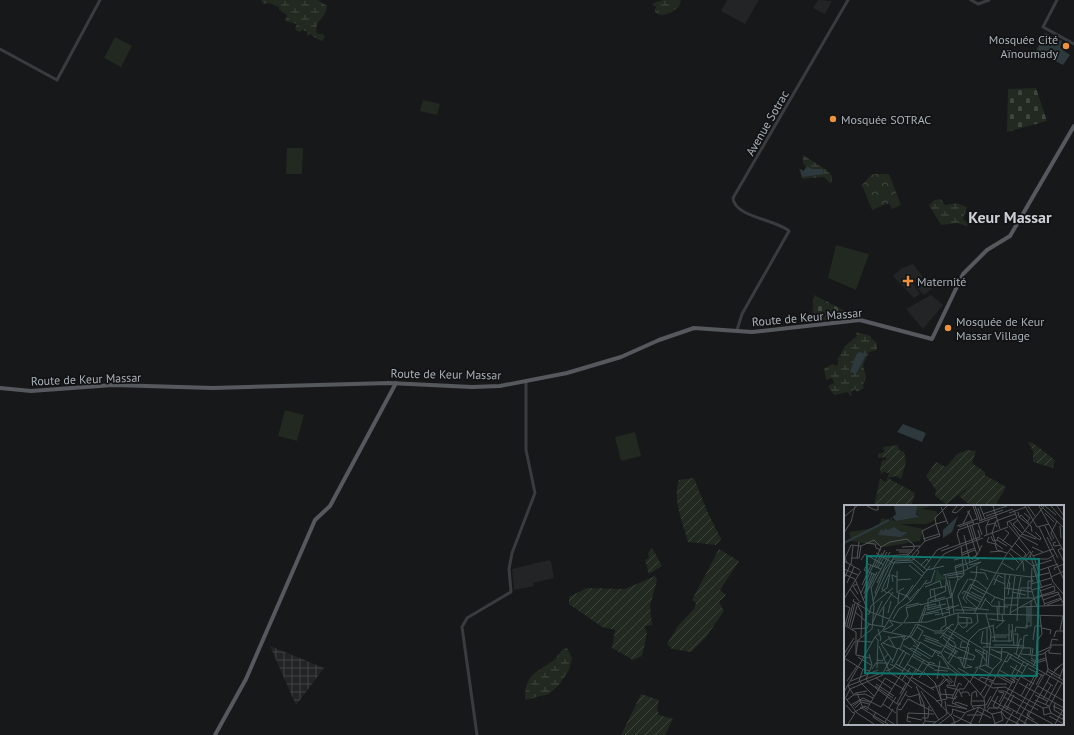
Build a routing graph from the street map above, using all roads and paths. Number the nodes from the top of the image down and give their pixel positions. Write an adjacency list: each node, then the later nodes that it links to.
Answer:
1 (100, 0): 7 (street)
2 (848, 0): 9 (street, Avenue Sotrac)
3 (971, 0): 4 (street)
4 (989, 0)
5 (1057, 0): 6 (street)
6 (1074, 44)
7 (0, 49)
8 (1074, 126): 9 (main road, Route de Keur Massar)
9 (737, 330): 10 (main road, Route de Keur Massar)
10 (526, 382): 11 (main road, Route de Keur Massar); 14 (street)
11 (396, 383): 12 (main road, Route de Keur Massar); 13 (main road)
12 (0, 388)
13 (215, 735)
14 (477, 735)

